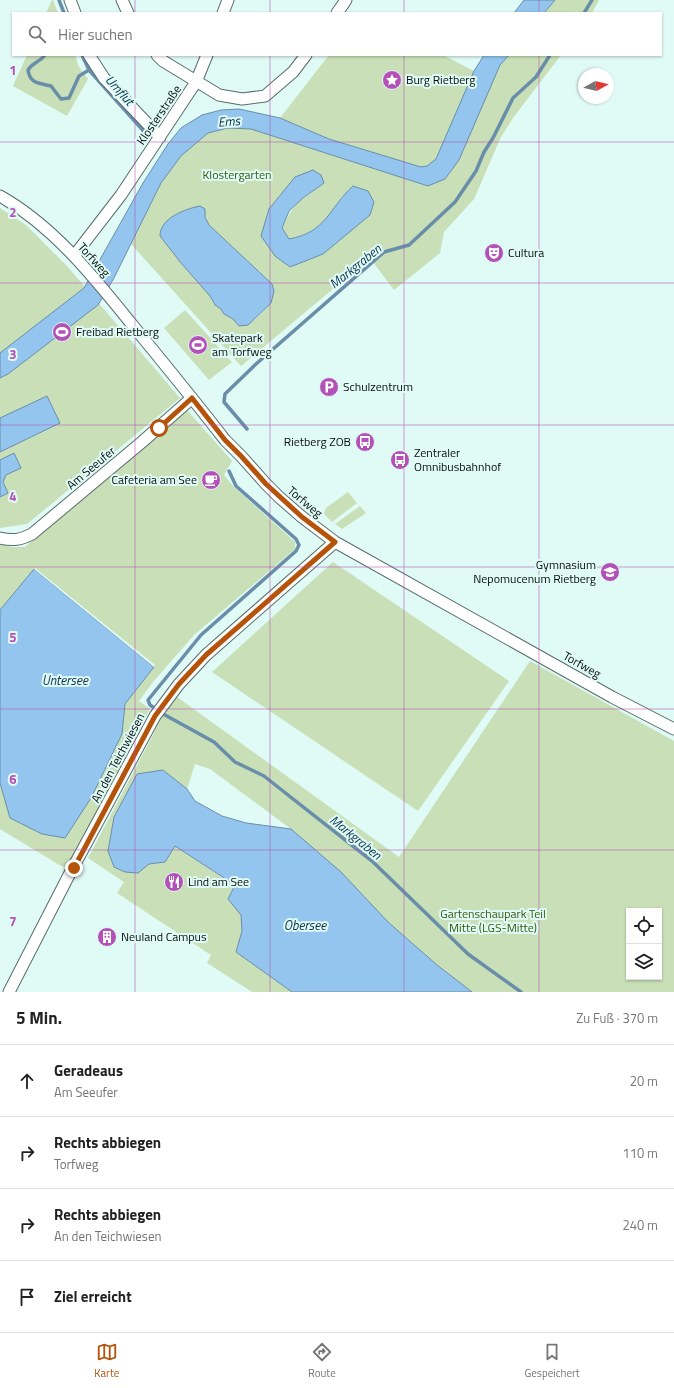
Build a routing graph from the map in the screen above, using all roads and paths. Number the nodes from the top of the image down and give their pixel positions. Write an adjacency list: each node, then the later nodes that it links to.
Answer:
1 (70, 0): 5 (street)
2 (122, 0): 6 (street)
3 (228, 0): 7 (street)
4 (346, 0): 8 (street)
5 (75, 12)
6 (128, 12)
7 (223, 12)
8 (338, 12)
9 (90, 56): 14 (street)
10 (158, 56): 13 (street)
11 (207, 56): 13 (street)
12 (305, 56): 13 (street, Klosterstraße)
13 (196, 82): 14 (street, Klosterstraße)
14 (160, 137): 16 (street, Klosterstraße)
15 (0, 196): 16 (street, Torfweg)
16 (77, 252): 17 (street, Torfweg)
17 (192, 398): 18 (street, Am Seeufer); 19 (street, Torfweg)
18 (0, 538)
19 (335, 542): 20 (street, Torfweg); 21 (street, An den Teichwiesen)
20 (674, 730)
21 (9, 992)

